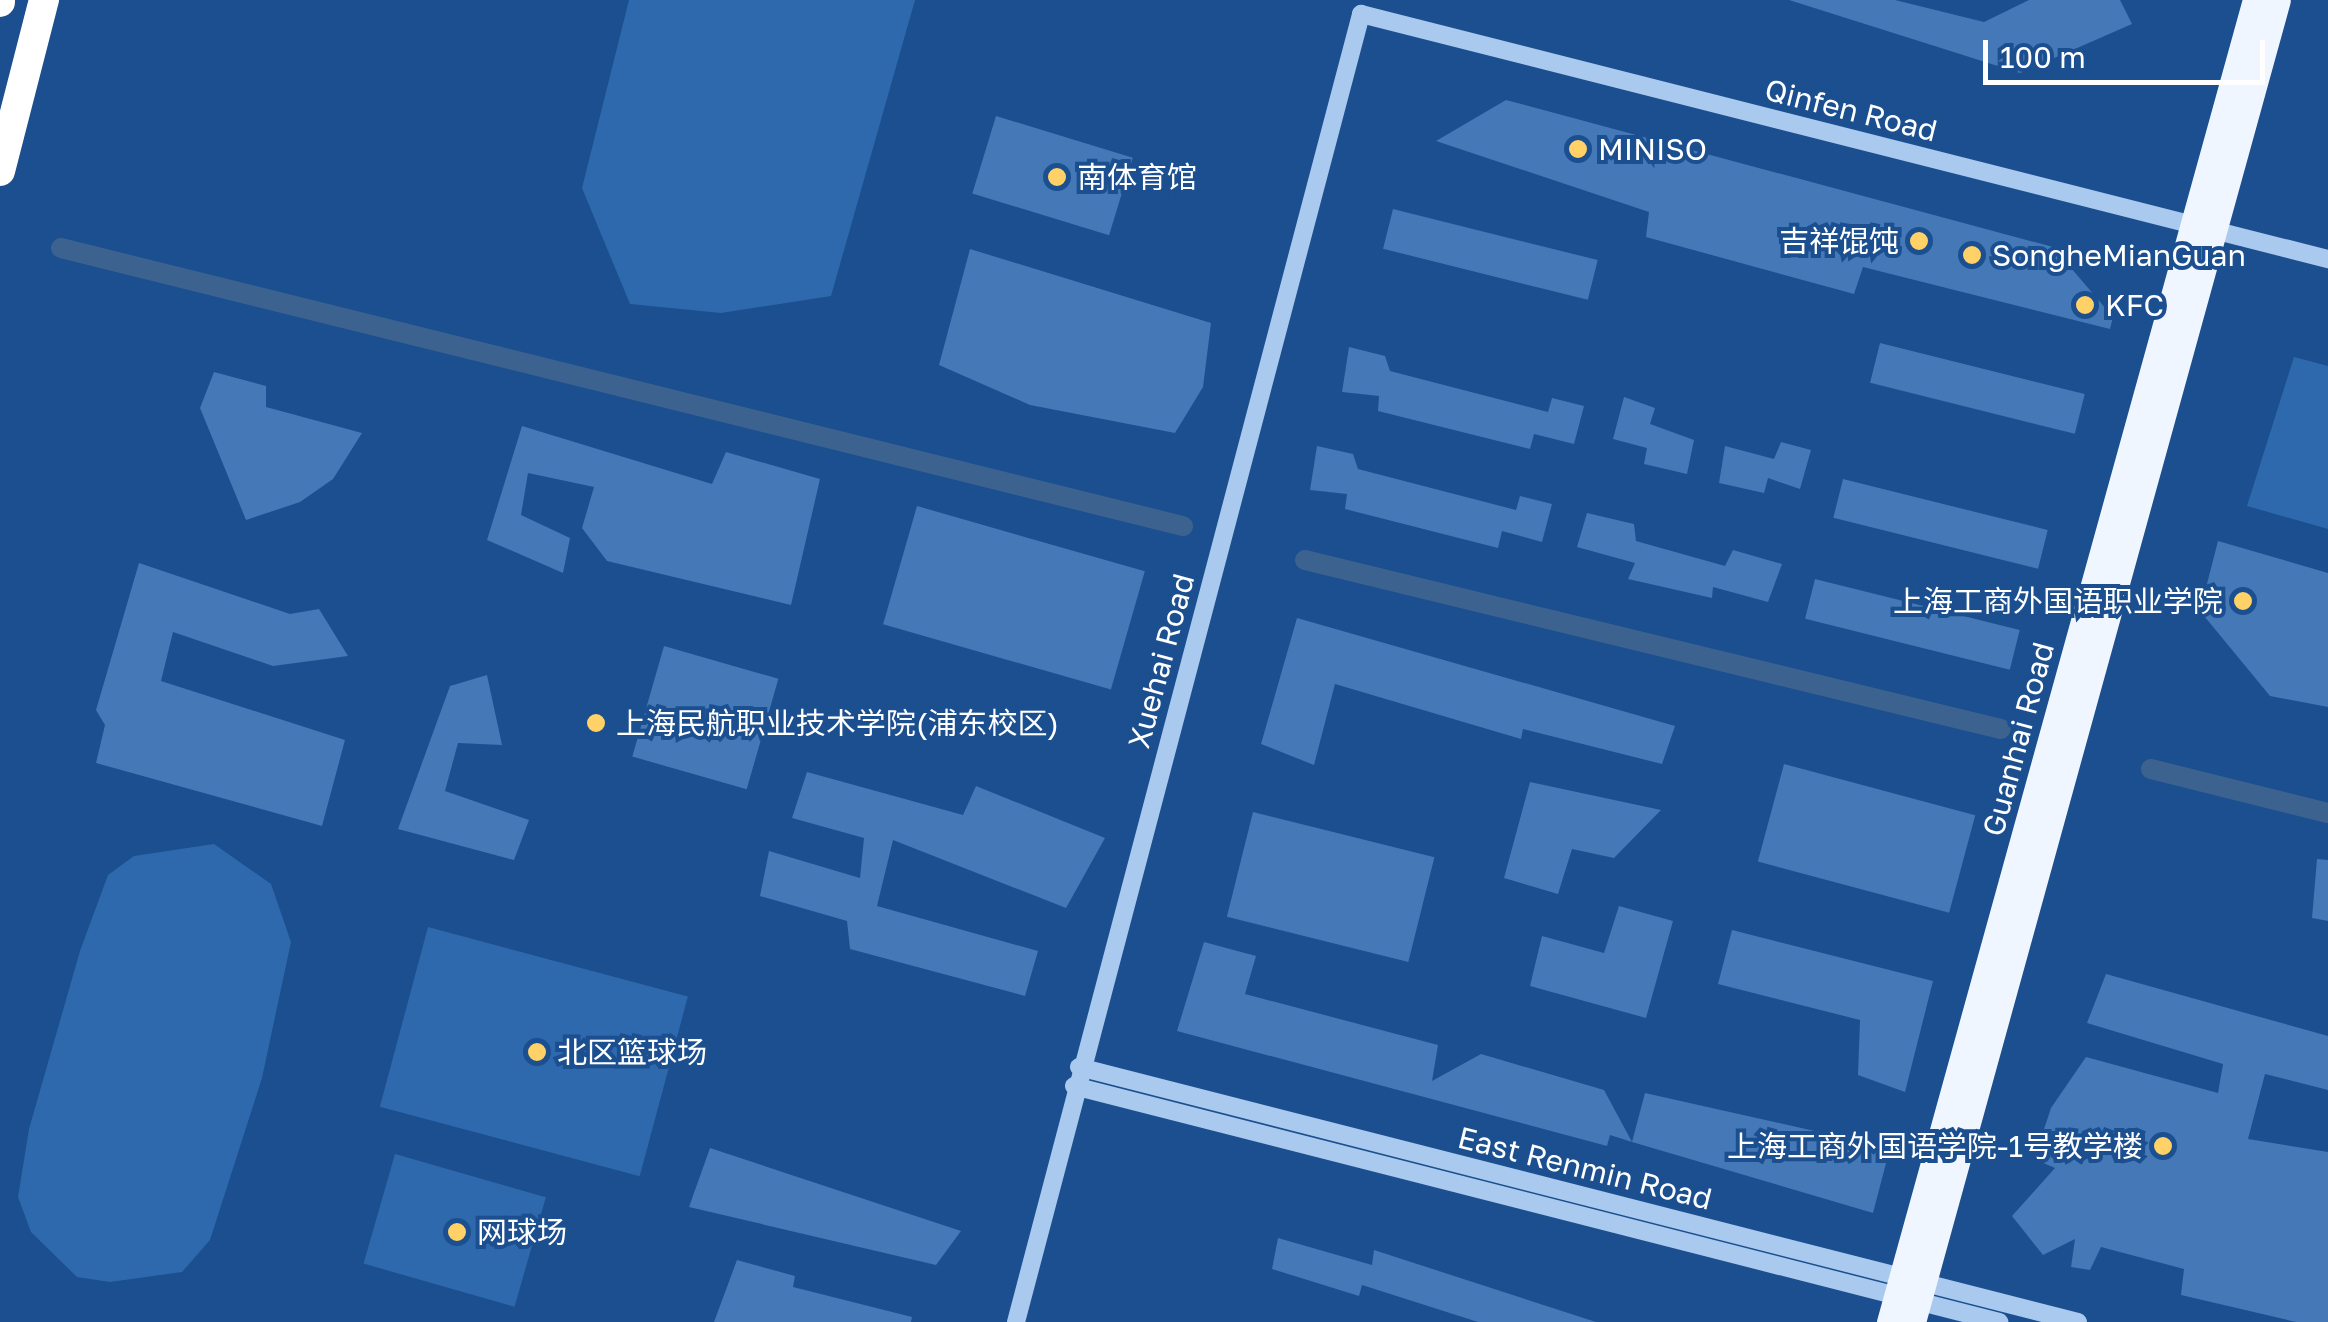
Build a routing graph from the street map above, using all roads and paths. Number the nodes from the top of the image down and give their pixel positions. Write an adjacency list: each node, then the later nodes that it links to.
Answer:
1 (44, 0): 5 (highway)
2 (2254, 0): 6 (main road, Guanhai Road)
3 (2278, 0): 6 (main road, Guanhai Road)
4 (1360, 14): 6 (street, Qinfen Road); 8 (street, Xuehai Road)
5 (0, 171)
6 (2205, 228): 7 (street, Qinfen Road); 9 (main road, Guanhai Road)
7 (2328, 259)
8 (1076, 1076): 9 (street, East Renmin Road); 10 (street, Xuehai Road)
9 (1911, 1296): 11 (main road, Guanhai Road); 12 (street, East Renmin Road); 13 (street, East Renmin Road)
10 (1016, 1322)
11 (1890, 1322)
12 (1999, 1322)
13 (2078, 1322)

